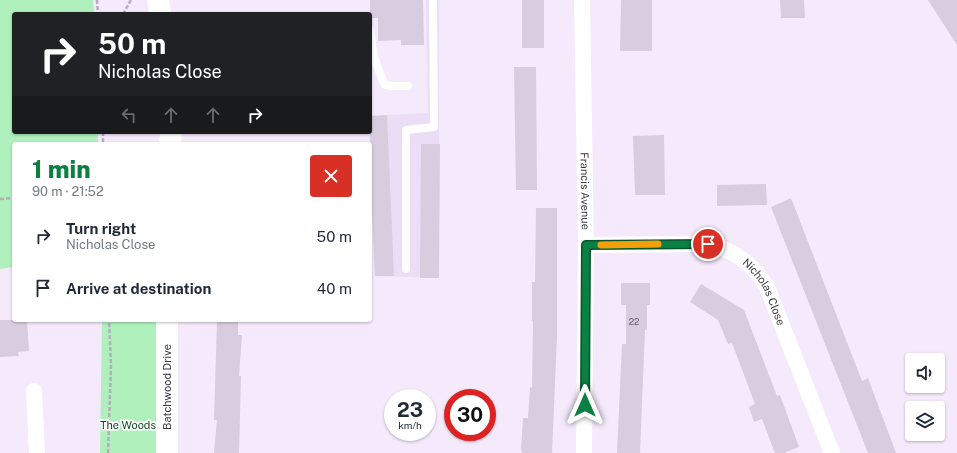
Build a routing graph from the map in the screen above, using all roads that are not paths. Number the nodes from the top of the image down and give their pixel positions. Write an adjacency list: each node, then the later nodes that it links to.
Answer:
1 (158, 0): 4 (street)
2 (432, 0): 8 (lane)
3 (582, 0): 7 (street, Francis Avenue)
4 (160, 12)
5 (372, 44): 6 (lane)
6 (408, 86)
7 (586, 245): 13 (street, Francis Avenue); 14 (street, Nicholas Close)
8 (406, 270)
9 (167, 322): 12 (street, Batchwood Drive)
10 (34, 391): 11 (street)
11 (37, 453)
12 (168, 453)
13 (584, 453)
14 (832, 453)

